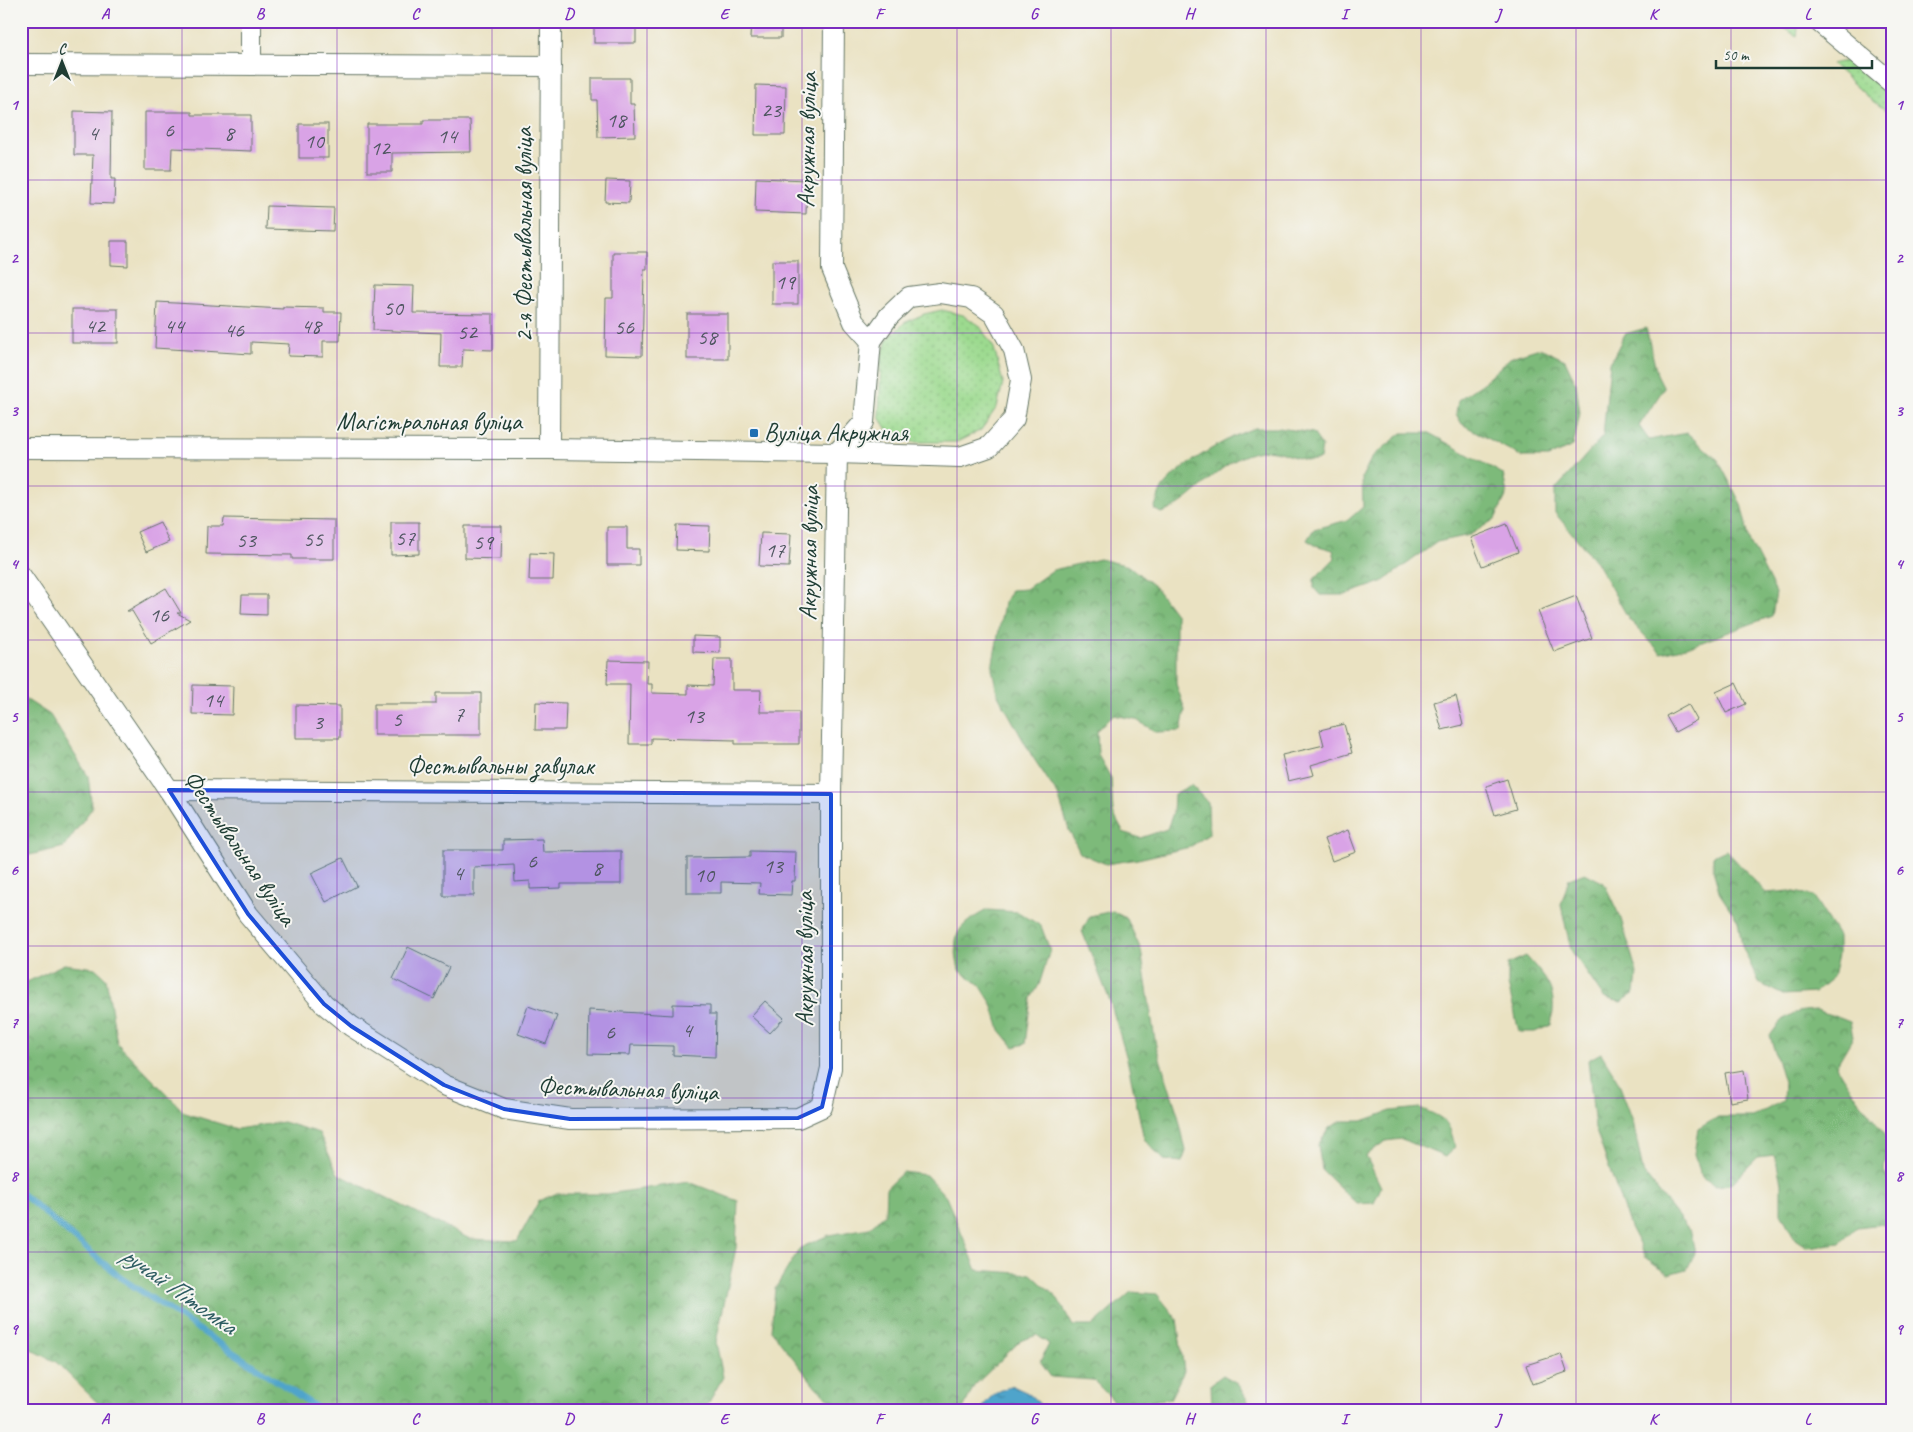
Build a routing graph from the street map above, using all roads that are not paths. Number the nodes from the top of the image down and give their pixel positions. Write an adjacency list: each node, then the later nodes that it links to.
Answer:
1 (251, 21): 6 (street)
2 (551, 21): 7 (street, 2-я Фестывальная вуліца)
3 (834, 21): 9 (street, Акружная вуліца)
4 (1818, 21): 8 (street)
5 (21, 64): 6 (street)
6 (251, 65): 7 (street)
7 (551, 66): 11 (street, 2-я Фестывальная вуліца)
8 (1892, 83)
9 (871, 341): 12 (street, Акружная вуліца); 12 (street, Магістральная вуліца)
10 (21, 448): 11 (street, Магістральная вуліца)
11 (549, 449): 12 (street, Магістральная вуліца)
12 (837, 453): 15 (street, Акружная вуліца)
13 (21, 576): 14 (street, Фестывальная вуліца)
14 (169, 790): 15 (street, Фестывальны завулак); 16 (street, Фестывальная вуліца)
15 (831, 794): 16 (street, Акружная вуліца)
16 (822, 1107)

